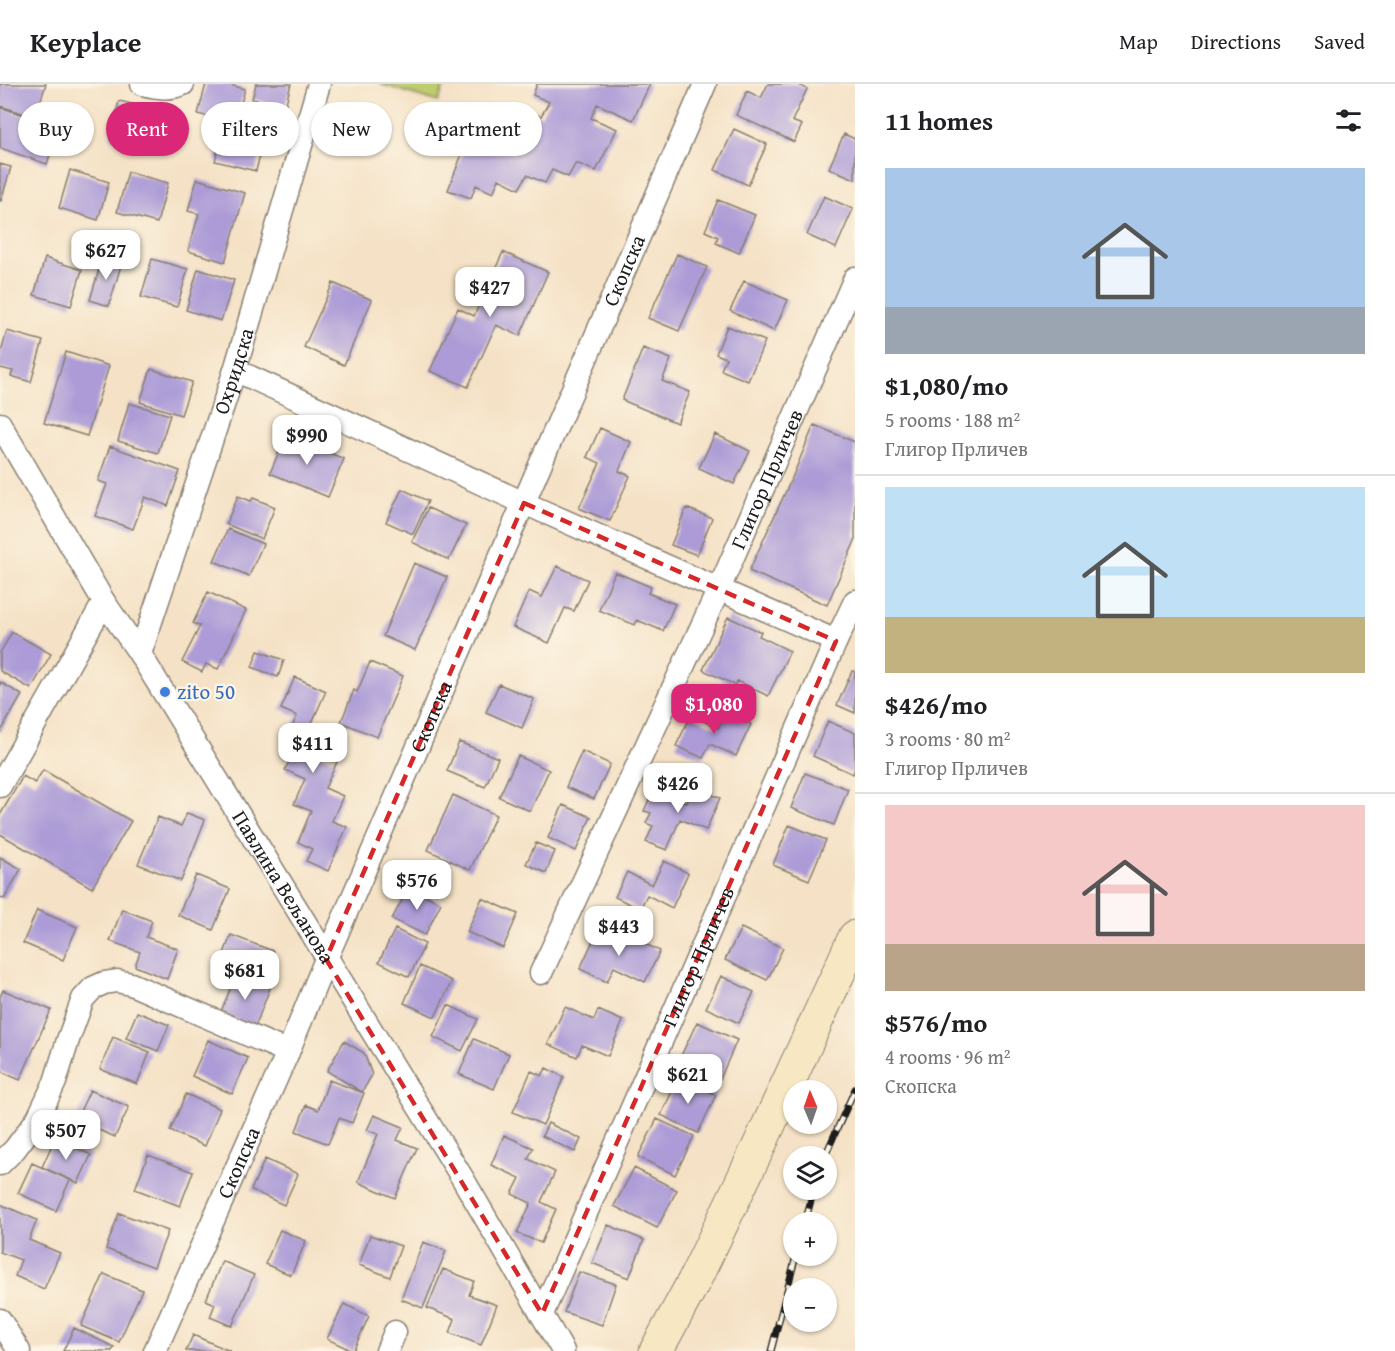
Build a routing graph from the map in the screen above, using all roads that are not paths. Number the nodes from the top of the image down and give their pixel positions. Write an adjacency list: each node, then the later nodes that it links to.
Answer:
1 (142, 84): 2 (street)
2 (183, 84)
3 (319, 84): 6 (street, Охридска)
4 (705, 84): 8 (street, Скопска)
5 (855, 278): 9 (street, Глигор Прличев)
6 (235, 370): 8 (street); 13 (street, Охридска)
7 (0, 424): 11 (street, Павлина Вељанова)
8 (524, 503): 9 (street); 16 (street, Скопска)
9 (720, 590): 12 (street); 17 (street, Глигор Прличев)
10 (855, 601): 12 (street, Глигор Прличев)
11 (104, 602): 13 (street, Павлина Вељанова); 14 (street)
12 (836, 641): 20 (street, Глигор Прличев)
13 (140, 654): 16 (street, Павлина Вељанова)
14 (0, 786)
15 (855, 937): 25 (street)
16 (326, 959): 18 (street, Скопска); 20 (street, Павлина Вељанова)
17 (541, 973)
18 (288, 1052): 19 (street); 23 (street, Скопска)
19 (0, 1164)
20 (542, 1314): 24 (street, Павлина Вељанова)
21 (0, 1320): 22 (street)
22 (19, 1351)
23 (155, 1351)
24 (563, 1351)
25 (656, 1351)

